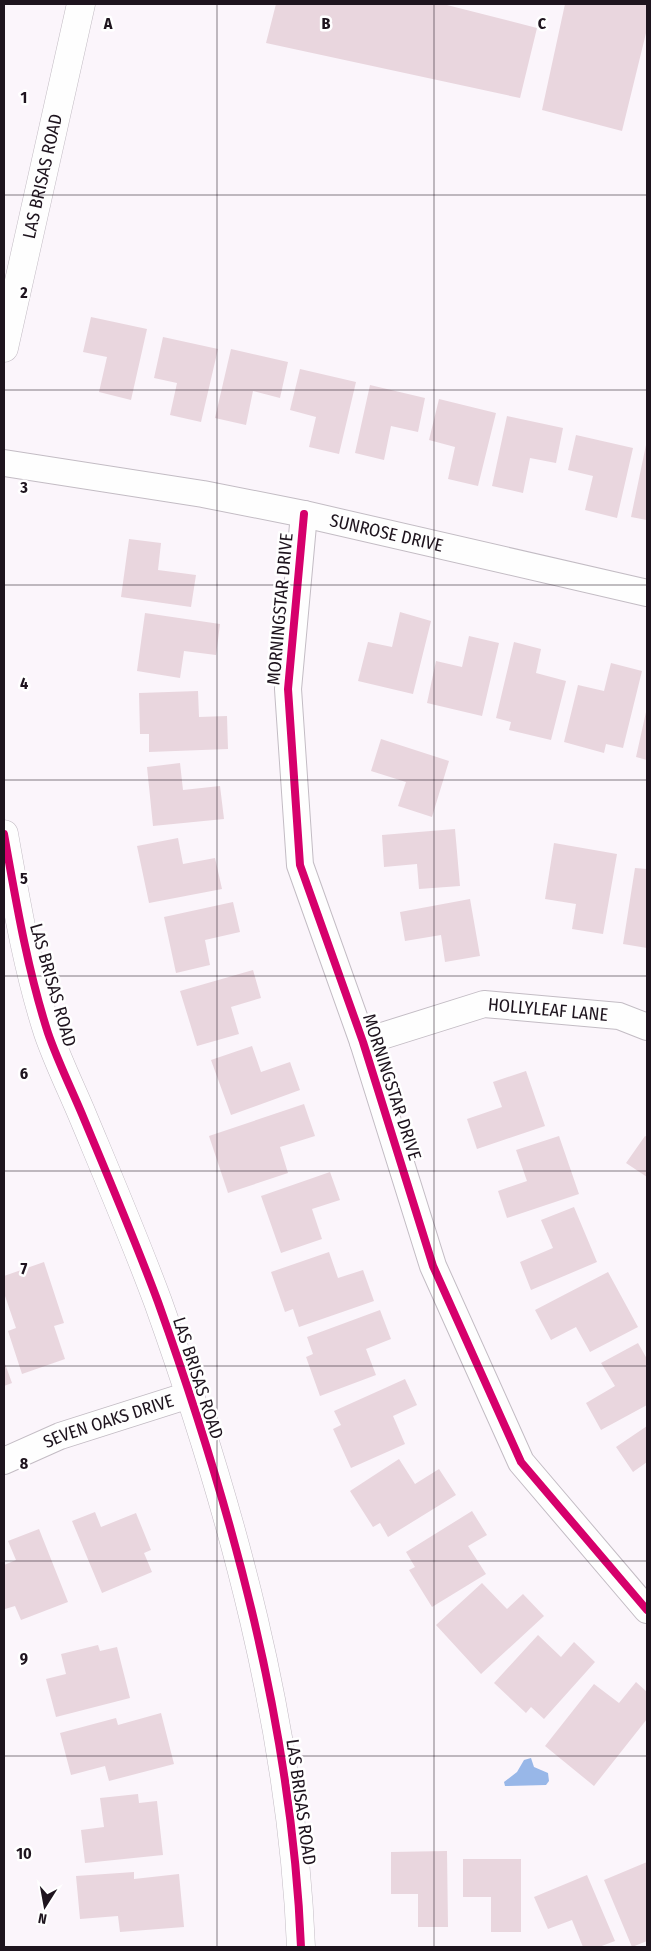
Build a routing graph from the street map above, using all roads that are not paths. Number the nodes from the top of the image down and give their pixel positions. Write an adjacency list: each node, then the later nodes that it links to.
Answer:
1 (81, 4): 2 (street, LAS BRISAS ROAD)
2 (4, 348)
3 (4, 463): 4 (street, SUNROSE DRIVE)
4 (304, 514): 5 (street, SUNROSE DRIVE); 8 (street, MORNINGSTAR DRIVE)
5 (647, 593)
6 (4, 834): 9 (street, LAS BRISAS ROAD)
7 (647, 1026): 8 (street, HOLLYLEAF LANE)
8 (363, 1042): 11 (street, MORNINGSTAR DRIVE)
9 (189, 1395): 10 (street, SEVEN OAKS DRIVE); 12 (street, LAS BRISAS ROAD)
10 (4, 1461)
11 (647, 1610)
12 (301, 1947)

